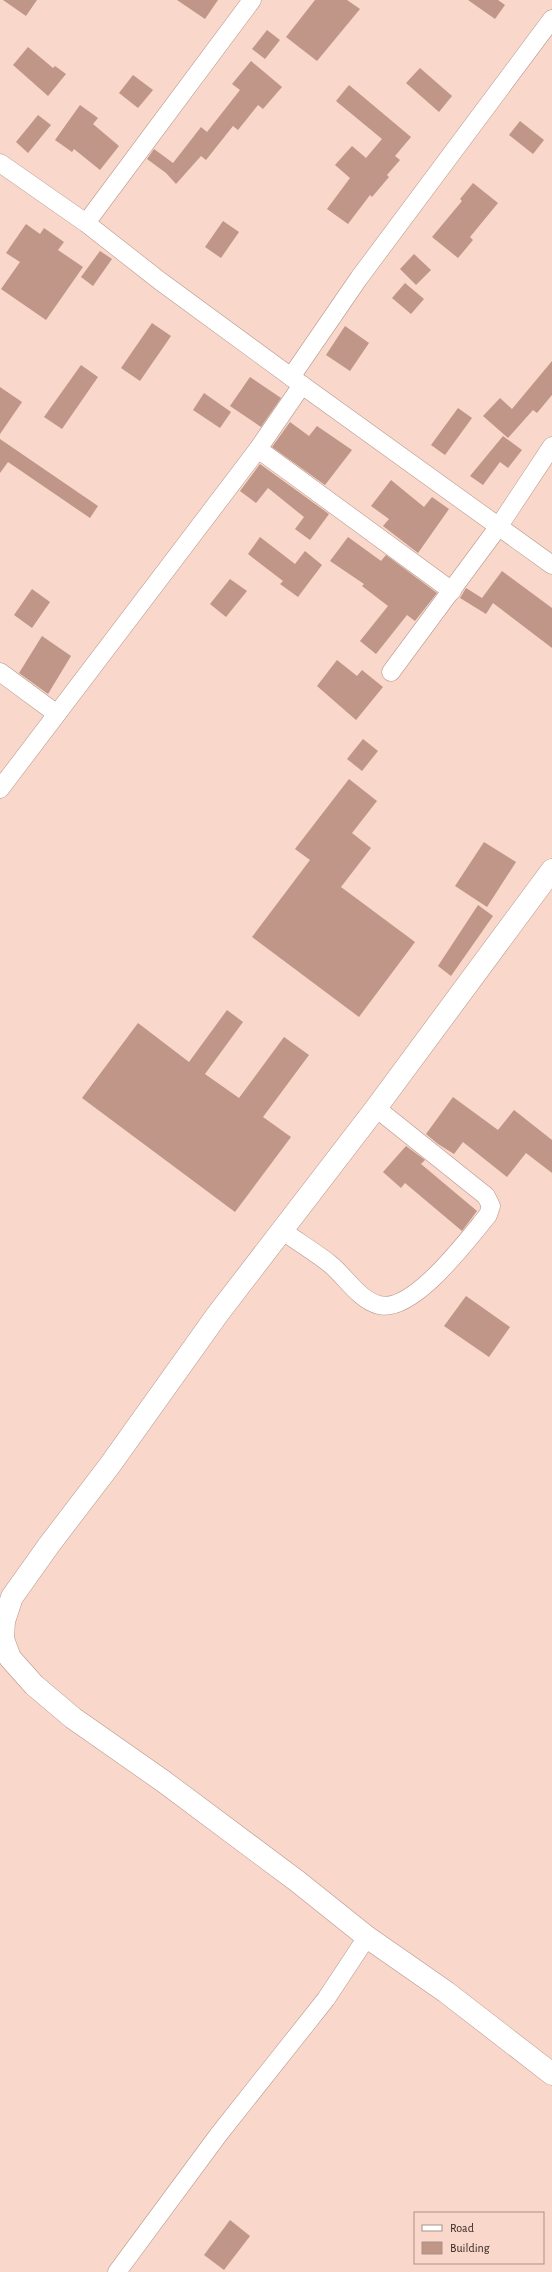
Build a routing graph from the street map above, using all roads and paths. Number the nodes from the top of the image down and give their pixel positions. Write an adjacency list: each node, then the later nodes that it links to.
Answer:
1 (252, 0): 4 (street)
2 (552, 19): 5 (street)
3 (0, 163): 4 (street)
4 (86, 223): 5 (street)
5 (297, 381): 7 (street); 8 (street)
6 (552, 446): 8 (street)
7 (258, 449): 10 (street); 13 (street)
8 (499, 526): 9 (street); 10 (street)
9 (552, 565)
10 (452, 591): 12 (street)
11 (0, 672): 13 (street)
12 (391, 672)
13 (58, 714): 14 (street)
14 (0, 789)
15 (552, 870): 16 (highway)
16 (376, 1108): 17 (highway); 17 (street)
17 (283, 1231): 18 (highway)
18 (2, 1623): 19 (highway)
19 (367, 1937): 20 (highway); 21 (street)
20 (552, 2074)
21 (118, 2272)

